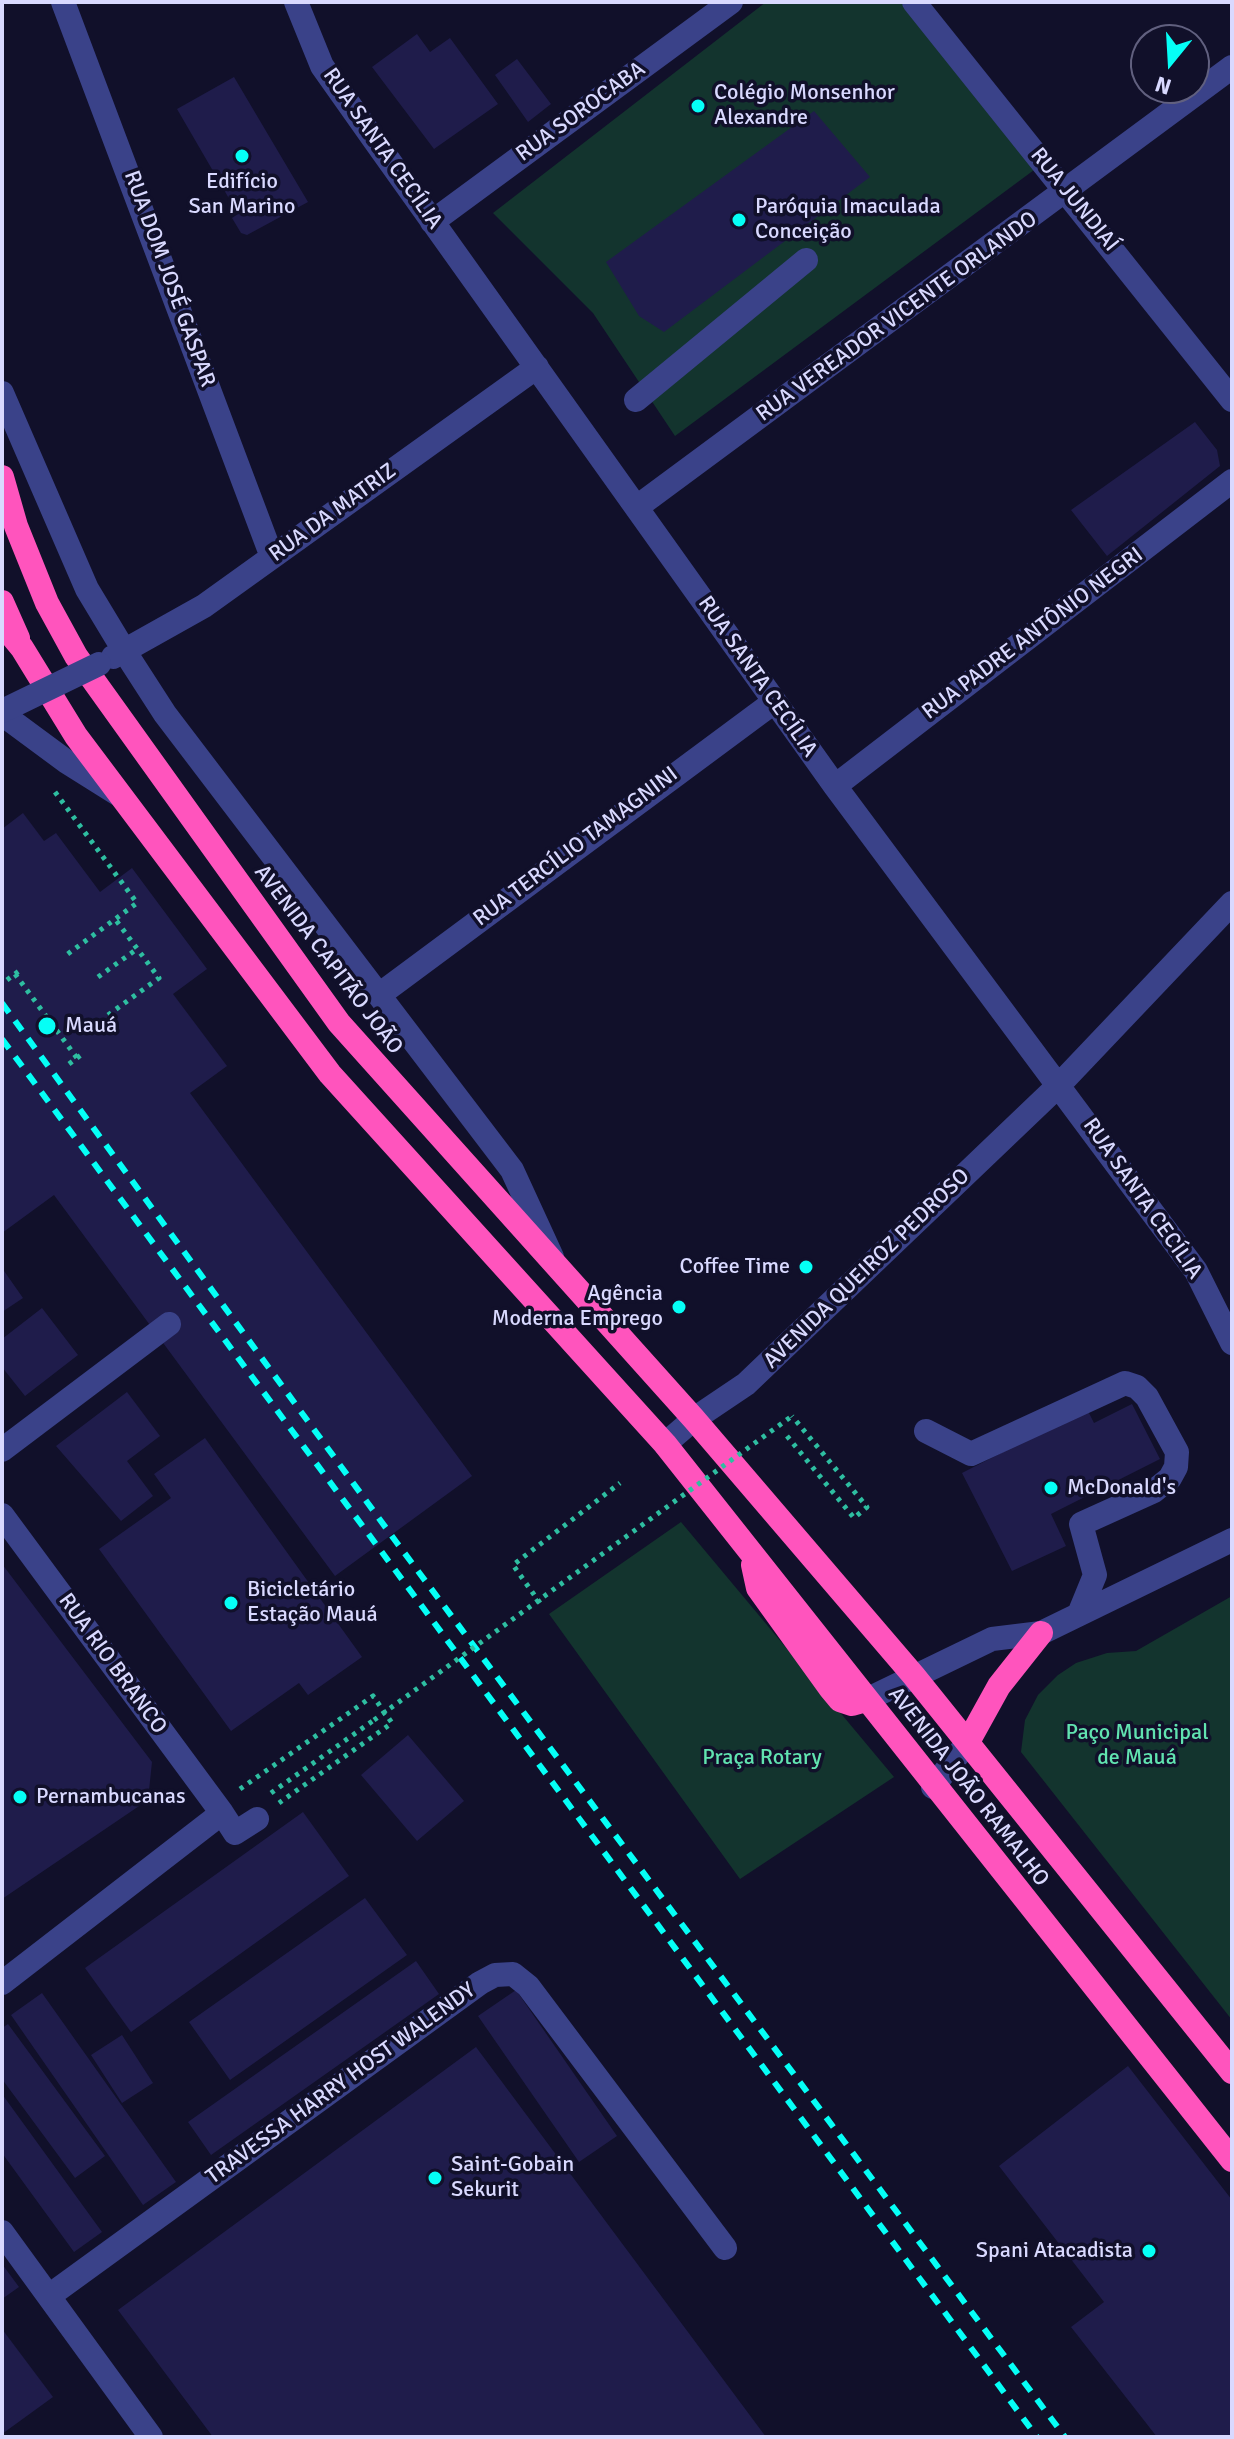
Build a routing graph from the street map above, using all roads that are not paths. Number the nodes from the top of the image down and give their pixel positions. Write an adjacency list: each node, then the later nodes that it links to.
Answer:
1 (63, 2): 16 (street, RUA DOM JOSÉ GASPAR)
2 (296, 2): 7 (street, RUA SANTA CECÍLIA)
3 (731, 2): 7 (street, RUA SOROCABA)
4 (914, 2): 6 (street, RUA JUNDIAÍ)
5 (1232, 67): 6 (street, RUA VEREADOR VICENTE ORLANDO)
6 (1068, 192): 12 (street, RUA JUNDIAÍ); 15 (street, RUA VEREADOR VICENTE ORLANDO)
7 (432, 222): 9 (street, RUA SANTA CECÍLIA)
8 (806, 260): 11 (street)
9 (537, 367): 15 (street, RUA SANTA CECÍLIA); 16 (street, RUA DA MATRIZ)
10 (2, 393): 20 (street)
11 (636, 400)
12 (1232, 400)
13 (2, 477): 28 (highway, AVENIDA CAPITÃO JOÃO)
14 (1232, 481): 23 (street, RUA PADRE ANTÔNIO NEGRI)
15 (637, 507): 21 (street, RUA SANTA CECÍLIA)
16 (272, 557): 20 (street, RUA DA MATRIZ)
17 (2, 602): 19 (highway)
18 (2, 624): 19 (highway)
19 (22, 648): 24 (highway)
20 (125, 652): 22 (street, RUA DA MATRIZ, bridge); 26 (street)
21 (774, 702): 23 (street, RUA SANTA CECÍLIA); 26 (street, RUA TERCÍLIO TAMAGNINI)
22 (2, 712): 24 (street)
23 (835, 786): 27 (street, RUA SANTA CECÍLIA)
24 (120, 795): 33 (highway)
25 (1232, 903): 27 (street, AVENIDA QUEIROZ PEDROSO)
26 (379, 995): 28 (street)
27 (1060, 1084): 30 (street, RUA SANTA CECÍLIA); 31 (street, AVENIDA QUEIROZ PEDROSO)
28 (553, 1259): 31 (highway, AVENIDA CAPITÃO JOÃO)
29 (169, 1324): 34 (street)
30 (1232, 1343)
31 (694, 1419): 33 (street, AVENIDA QUEIROZ PEDROSO); 39 (highway, AVENIDA JOÃO RAMALHO)
32 (926, 1431): 37 (street)
33 (665, 1444): 40 (highway, AVENIDA JOÃO RAMALHO)
34 (2, 1450)
35 (2, 1515): 44 (street, RUA RIO BRANCO)
36 (1232, 1540): 37 (street)
37 (1079, 1614): 38 (street)
38 (1041, 1633): 39 (street); 41 (highway)
39 (914, 1676): 40 (street); 41 (highway, AVENIDA JOÃO RAMALHO)
40 (866, 1700): 42 (highway, AVENIDA JOÃO RAMALHO)
41 (968, 1742): 42 (street); 46 (highway, AVENIDA JOÃO RAMALHO)
42 (933, 1787): 47 (highway, AVENIDA JOÃO RAMALHO)
43 (254, 1806): 44 (street)
44 (222, 1813): 45 (street)
45 (2, 1983)
46 (1232, 2072)
47 (1232, 2160)
48 (2, 2232): 50 (street)
49 (725, 2248): 50 (street, TRAVESSA HARRY HOST WALENDY)
50 (49, 2296): 51 (street)
51 (151, 2437)

